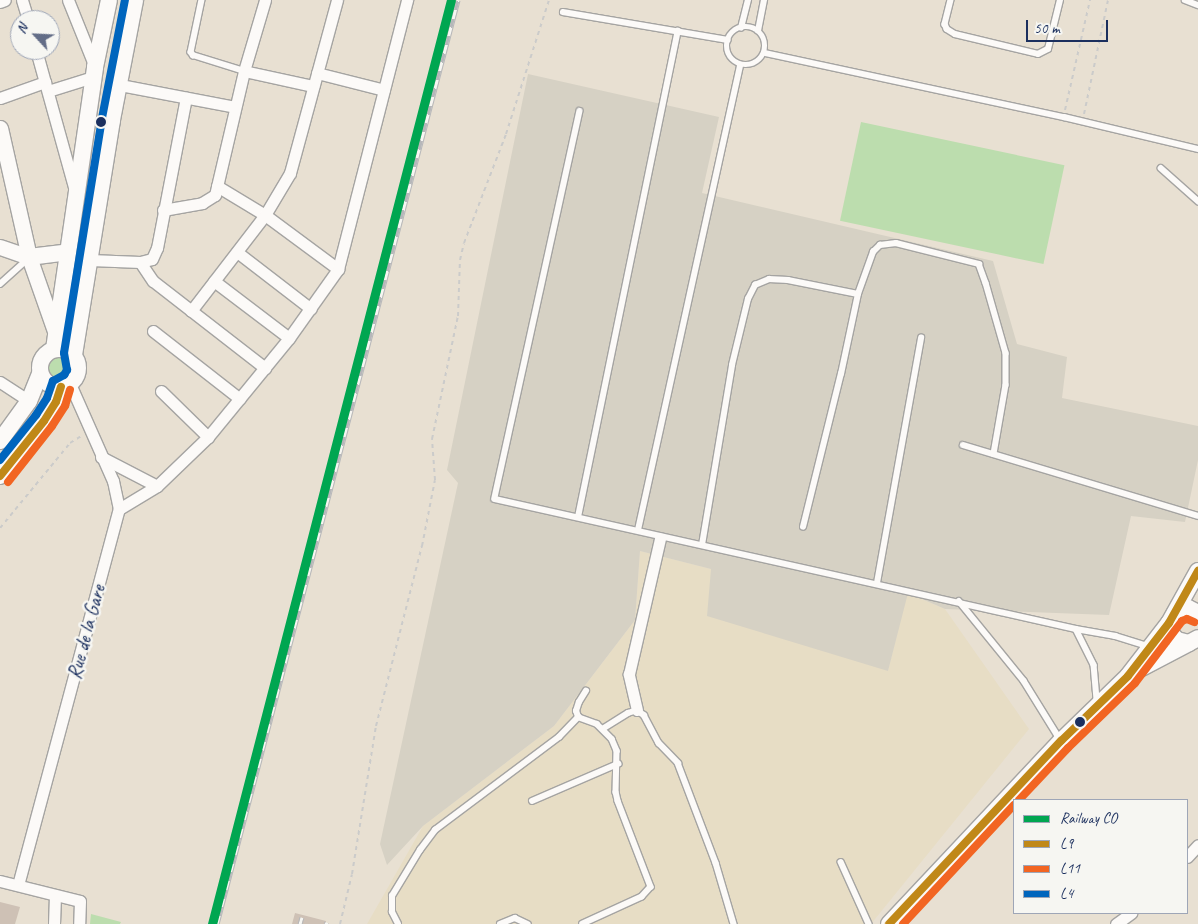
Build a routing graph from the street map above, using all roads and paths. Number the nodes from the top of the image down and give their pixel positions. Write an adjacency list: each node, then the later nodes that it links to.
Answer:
1 (5, 0): 17 (street)
2 (68, 0): 28 (street)
3 (109, 0): 28 (main road)
4 (135, 0): 30 (main road)
5 (202, 0): 27 (lane)
6 (265, 0): 27 (street)
7 (337, 0): 29 (street)
8 (407, 0): 33 (street)
9 (550, 0): 113 (path)
10 (748, 0): 20 (lane)
11 (764, 0): 22 (lane)
12 (951, 0): 13 (lane)
13 (1060, 0)
14 (1090, 0): 38 (path)
15 (1108, 0): 39 (path)
16 (1186, 0): 18 (lane)
17 (0, 2)
18 (1198, 6)
19 (563, 12): 21 (lane)
20 (741, 28): 22 (lane); 23 (lane)
21 (678, 30): 23 (lane); 81 (lane)
22 (758, 31): 24 (lane)
23 (728, 40): 26 (lane)
24 (765, 53): 26 (lane); 38 (lane)
25 (39, 60): 31 (street)
26 (740, 65): 84 (lane)
27 (244, 71): 32 (street); 36 (street)
28 (94, 72): 31 (street); 44 (main road)
29 (316, 73): 32 (street); 33 (street)
30 (120, 85): 35 (street); 52 (main road)
31 (46, 86): 34 (street); 44 (street)
32 (313, 86): 47 (street)
33 (384, 90): 54 (street)
34 (0, 98)
35 (186, 98): 36 (street); 46 (street)
36 (235, 107): 43 (street)
37 (580, 111): 81 (lane)
38 (1064, 117): 39 (lane)
39 (1082, 121): 41 (lane)
40 (0, 128): 51 (street)
41 (1198, 148)
42 (1161, 168): 45 (lane)
43 (218, 186): 46 (street); 47 (street)
44 (76, 194): 49 (main road)
45 (1198, 201)
46 (163, 210): 53 (street)
47 (266, 215): 50 (street); 54 (street)
48 (0, 247): 51 (street)
49 (67, 252): 51 (main road); 63 (main road)
50 (237, 252): 55 (street); 58 (street)
51 (30, 257): 56 (lane); 63 (street)
52 (90, 260): 53 (street); 63 (main road)
53 (140, 262): 59 (street)
54 (338, 269): 58 (street)
55 (214, 281): 59 (street); 61 (street)
56 (0, 284)
57 (858, 294): 75 (lane); 82 (lane); 86 (lane)
58 (311, 309): 61 (street)
59 (191, 311): 64 (street)
60 (153, 331): 69 (street)
61 (289, 338): 64 (street)
62 (921, 338): 88 (lane)
63 (62, 347): 65 (main road); 67 (main road)
64 (265, 368): 69 (street)
65 (40, 374): 67 (main road); 70 (main road)
66 (0, 382): 70 (street)
67 (66, 386): 71 (street, Rue de la Gare); 77 (main road)
68 (160, 391): 72 (street)
69 (240, 399): 72 (street)
70 (29, 401): 73 (main road)
71 (90, 432): 76 (street, Rue de la Gare); 83 (path)
72 (208, 437): 78 (street)
73 (0, 441)
74 (963, 445): 75 (lane)
75 (994, 454): 80 (lane)
76 (101, 457): 78 (street); 79 (street, Rue de la Gare)
77 (0, 476)
78 (157, 486): 79 (street)
79 (119, 508): 108 (street, Rue de la Gare)
80 (1198, 516)
81 (578, 517): 84 (lane)
82 (803, 527)
83 (0, 528)
84 (638, 530): 86 (lane)
85 (660, 539): 98 (street)
86 (702, 545): 88 (lane)
87 (1198, 571): 91 (main road)
88 (877, 583): 89 (lane)
89 (959, 602): 92 (lane); 101 (lane)
90 (1198, 613): 91 (main road)
91 (1172, 618): 93 (main road); 94 (main road)
92 (1076, 629): 94 (lane); 97 (lane)
93 (1195, 642): 95 (main road)
94 (1150, 647): 95 (main road)
95 (1128, 676): 97 (main road)
96 (586, 691): 99 (lane)
97 (1097, 705): 101 (main road)
98 (637, 710): 100 (lane); 118 (lane)
99 (578, 717): 100 (lane); 114 (lane)
100 (604, 728): 102 (lane)
101 (1061, 742): 120 (main road)
102 (618, 764): 103 (lane); 117 (lane)
103 (532, 801)
104 (1198, 845): 105 (street)
105 (1188, 856)
106 (841, 862): 119 (lane)
107 (0, 881): 108 (street)
108 (18, 885): 109 (street)
109 (54, 895): 111 (street); 112 (street)
110 (1130, 914): 121 (street)
111 (54, 924)
112 (79, 924)
113 (340, 924)
114 (398, 924)
115 (500, 924): 116 (lane)
116 (528, 924)
117 (583, 924)
118 (734, 924)
119 (869, 924)
120 (889, 924)
121 (1116, 924)

